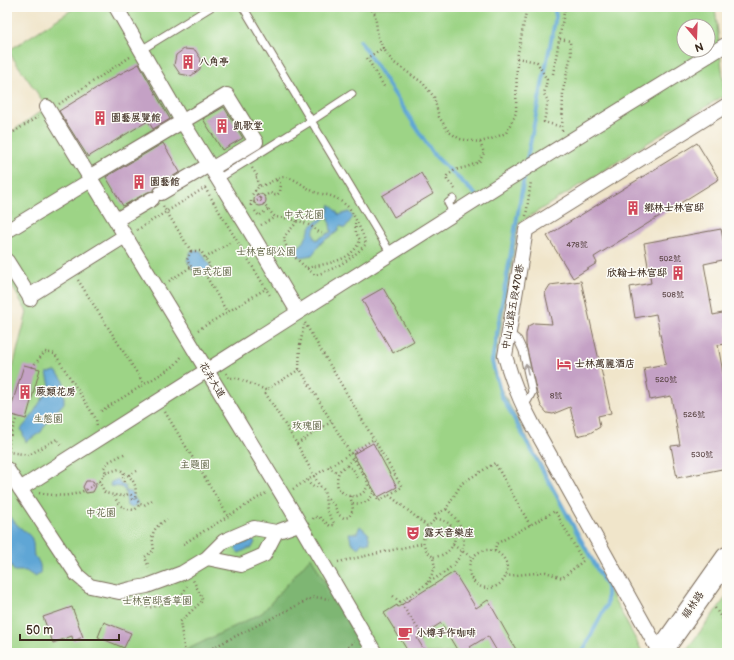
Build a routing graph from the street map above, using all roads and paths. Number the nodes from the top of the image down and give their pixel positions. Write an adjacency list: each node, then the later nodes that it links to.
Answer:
1 (116, 7): 11 (street)
2 (212, 7): 11 (lane)
3 (243, 7): 19 (lane)
4 (369, 7): 10 (path)
5 (533, 7): 7 (path)
6 (565, 7): 8 (path)
7 (527, 8): 12 (path)
8 (560, 39): 13 (path); 20 (path)
9 (727, 44): 24 (street)
10 (383, 48): 14 (path); 23 (path)
11 (141, 50): 17 (path); 18 (street)
12 (517, 58): 20 (path); 23 (path)
13 (552, 74)
14 (385, 88)
15 (352, 94): 19 (lane)
16 (727, 106): 42 (street)
17 (48, 109): 22 (path); 27 (street, 花卉大道)
18 (182, 121): 25 (street); 25 (street); 27 (street)
19 (311, 121): 25 (lane); 48 (lane)
20 (562, 127): 21 (path)
21 (562, 134)
22 (7, 136)
23 (480, 142): 33 (path)
24 (534, 164): 38 (street); 42 (path)
25 (214, 173): 30 (path); 32 (street); 56 (street)
26 (256, 174): 29 (path)
27 (90, 179): 39 (street, 花卉大道); 43 (street)
28 (275, 180): 29 (path); 34 (path); 40 (path)
29 (259, 186): 31 (path)
30 (205, 188): 37 (path); 46 (path)
31 (255, 190): 34 (path); 35 (path)
32 (158, 198): 37 (path); 39 (street)
33 (452, 199): 38 (lane)
34 (260, 200): 35 (path); 36 (path)
35 (250, 205): 36 (path)
36 (268, 209): 41 (path)
37 (167, 212): 45 (path); 47 (path)
38 (454, 214): 48 (street)
39 (116, 220): 45 (street, 花卉大道)
40 (355, 220): 52 (path); 52 (path)
41 (297, 221): 44 (path); 52 (path)
42 (526, 230): 139 (street, 中山北路五段470巷)
43 (7, 231)
44 (322, 232)
45 (125, 236): 53 (street); 61 (street, 花卉大道)
46 (236, 240): 49 (path); 57 (path)
47 (191, 251): 49 (path); 51 (path)
48 (391, 254): 60 (street)
49 (205, 258): 54 (path)
50 (7, 261): 53 (street)
51 (191, 267): 54 (path); 55 (path)
52 (307, 268)
53 (71, 269): 66 (path)
54 (205, 274): 59 (path)
55 (169, 280)
56 (279, 280): 57 (path); 60 (street)
57 (266, 288): 58 (path); 59 (path)
58 (271, 297)
59 (227, 312): 61 (path)
60 (301, 317): 63 (path); 64 (street); 75 (path)
61 (188, 341): 64 (street, 花卉大道); 66 (path)
62 (32, 367): 69 (path)
63 (299, 370): 67 (path); 74 (path)
64 (206, 371): 79 (street); 97 (street, 花卉大道)
65 (226, 372): 67 (path)
66 (144, 384): 68 (path)
67 (266, 390): 76 (path)
68 (101, 411)
69 (91, 412)
70 (164, 412): 108 (path)
71 (18, 416): 79 (path)
72 (96, 419): 73 (path)
73 (101, 420)
74 (331, 422): 76 (path); 78 (path)
75 (374, 439): 78 (path); 99 (path)
76 (297, 444): 89 (path)
77 (126, 452): 85 (path)
78 (350, 453): 80 (path); 82 (path)
79 (70, 457): 96 (street)
80 (353, 457): 81 (path); 94 (path)
81 (347, 466): 87 (path); 90 (path)
82 (328, 467): 87 (path); 89 (path)
83 (7, 469): 96 (street)
84 (137, 472): 88 (path)
85 (106, 473): 86 (path); 92 (path)
86 (124, 473): 88 (path); 93 (path)
87 (338, 473): 102 (path)
88 (129, 475): 103 (path)
89 (314, 476): 91 (path); 95 (path)
90 (357, 478)
91 (308, 480): 95 (path); 97 (path)
92 (100, 481): 96 (path); 100 (path)
93 (124, 482)
94 (368, 484): 98 (path); 102 (path)
95 (319, 485): 101 (path)
96 (20, 489): 129 (street)
97 (279, 491): 108 (path); 111 (street, 花卉大道)
98 (373, 492): 99 (path); 105 (path)
99 (389, 495): 113 (path)
100 (114, 496): 103 (path); 106 (path)
101 (325, 496): 105 (path); 111 (path)
102 (350, 496): 105 (path)
103 (135, 498): 106 (path)
104 (154, 499): 106 (path)
105 (352, 503)
106 (140, 504)
107 (446, 509): 110 (path); 112 (path); 118 (path)
108 (228, 516): 116 (path)
109 (167, 519): 125 (path)
110 (436, 519): 113 (path); 117 (path)
111 (306, 522): 114 (street); 124 (street, 花卉大道)
112 (530, 525): 119 (path); 127 (path)
113 (427, 526): 115 (path)
114 (276, 532): 121 (street); 121 (street)
115 (424, 543): 120 (path); 124 (path)
116 (183, 544)
117 (453, 545): 118 (path); 120 (path)
118 (462, 551): 122 (path); 128 (path)
119 (495, 551): 122 (path); 127 (path)
120 (433, 556): 128 (path)
121 (207, 558): 126 (street)
122 (473, 558): 127 (path)
123 (727, 558): 139 (main road, 福林路)
124 (324, 566): 138 (street, 花卉大道)
125 (149, 568)
126 (185, 571): 129 (street); 129 (path); 136 (path)
127 (506, 576)
128 (428, 582): 132 (path)
129 (131, 590)
130 (394, 596): 132 (path)
131 (329, 599): 137 (path)
132 (400, 602): 135 (path)
133 (715, 608): 134 (path)
134 (727, 626)
135 (425, 639)
136 (185, 653)
137 (202, 653)
138 (375, 653)
139 (660, 653)

